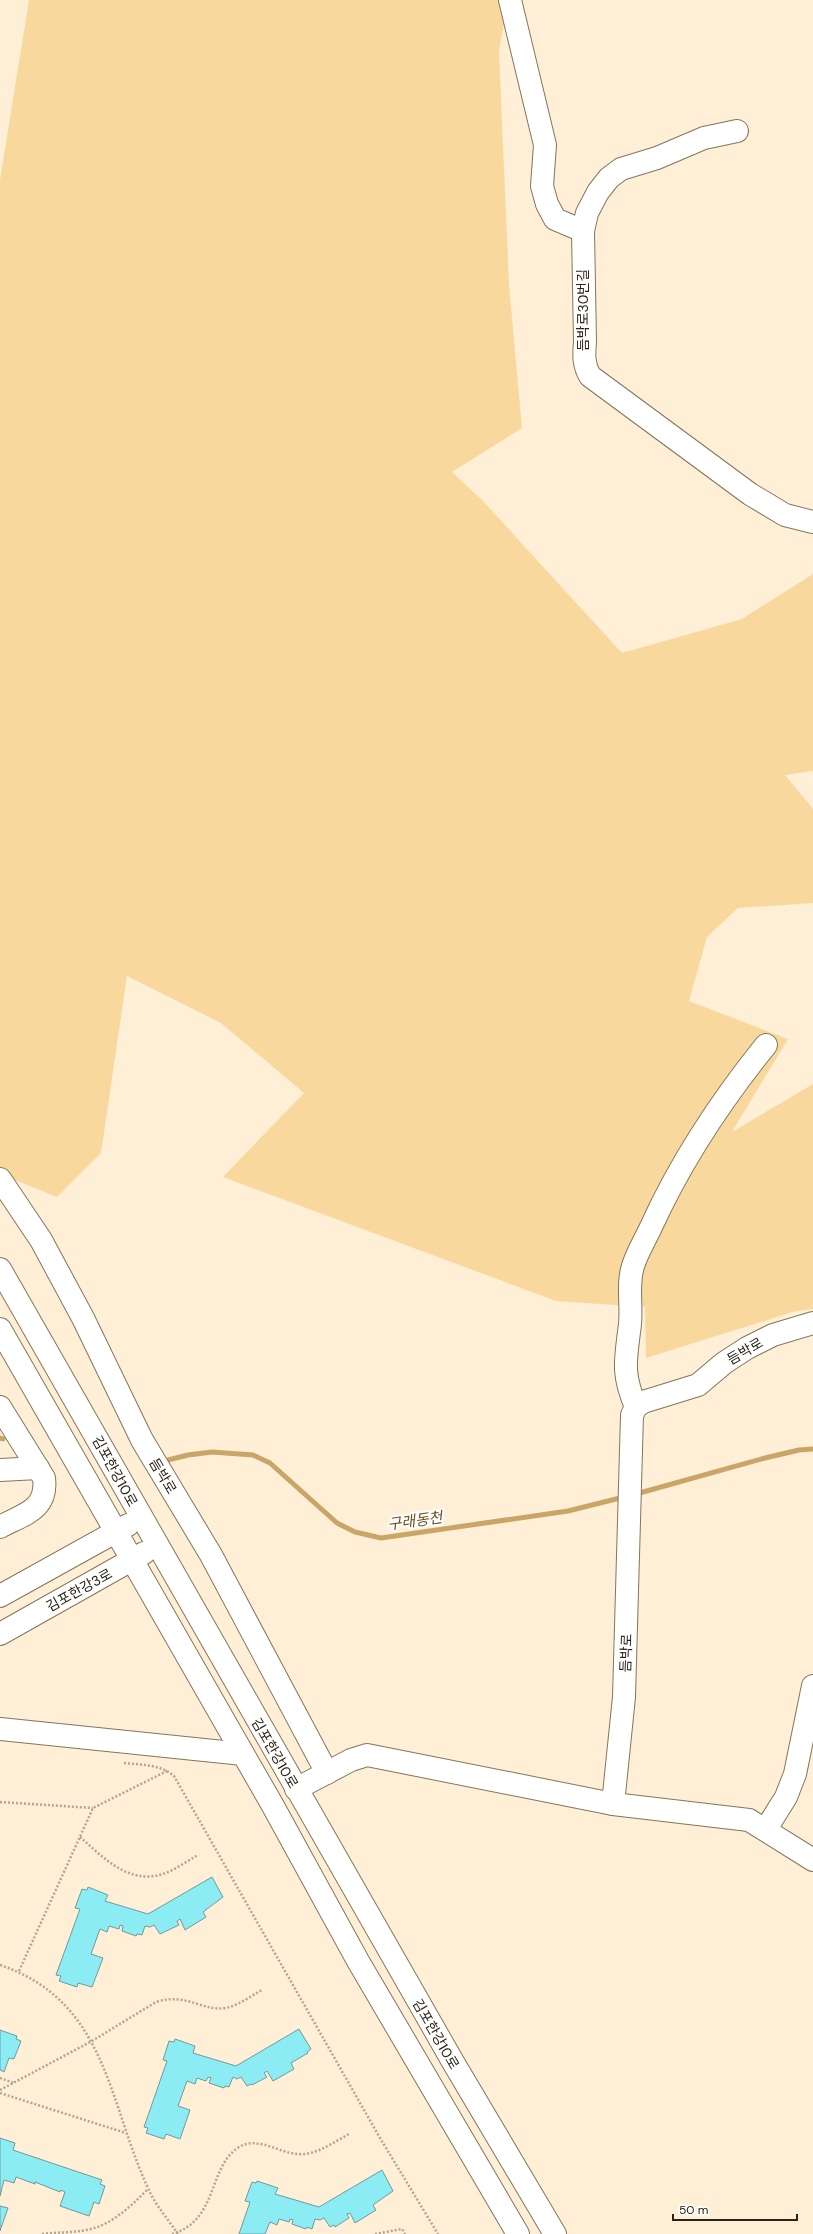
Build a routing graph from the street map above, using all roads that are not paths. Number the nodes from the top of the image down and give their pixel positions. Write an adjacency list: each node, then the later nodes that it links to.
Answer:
1 (510, 0): 3 (street)
2 (737, 131): 3 (street, 듬박로30번길)
3 (583, 231): 4 (street, 듬박로30번길)
4 (813, 522)
5 (766, 1045): 11 (street)
6 (0, 1179): 24 (street, 듬박로)
7 (0, 1269): 14 (street, 김포한강10로)
8 (813, 1323): 11 (street, 듬박로)
9 (0, 1329): 16 (street, 김포한강10로)
10 (0, 1407): 12 (street)
11 (636, 1407): 26 (street, 듬박로)
12 (38, 1468): 13 (street); 15 (street)
13 (0, 1470)
14 (141, 1518): 16 (street); 17 (street, 김포한강10로)
15 (0, 1527)
16 (115, 1532): 18 (street, 김포한강10로); 19 (street)
17 (156, 1545): 18 (street, 김포한강3로); 25 (street, 김포한강10로)
18 (131, 1561): 20 (street, 김포한강3로); 23 (street, 김포한강10로)
19 (0, 1596)
20 (0, 1634)
21 (813, 1686): 27 (street)
22 (0, 1730): 23 (street)
23 (243, 1754): 29 (street, 김포한강10로)
24 (327, 1772): 25 (street); 26 (street)
25 (296, 1789): 30 (street, 김포한강10로)
26 (613, 1804): 27 (street)
27 (766, 1829): 28 (street)
28 (813, 1860)
29 (518, 2234)
30 (555, 2234)

